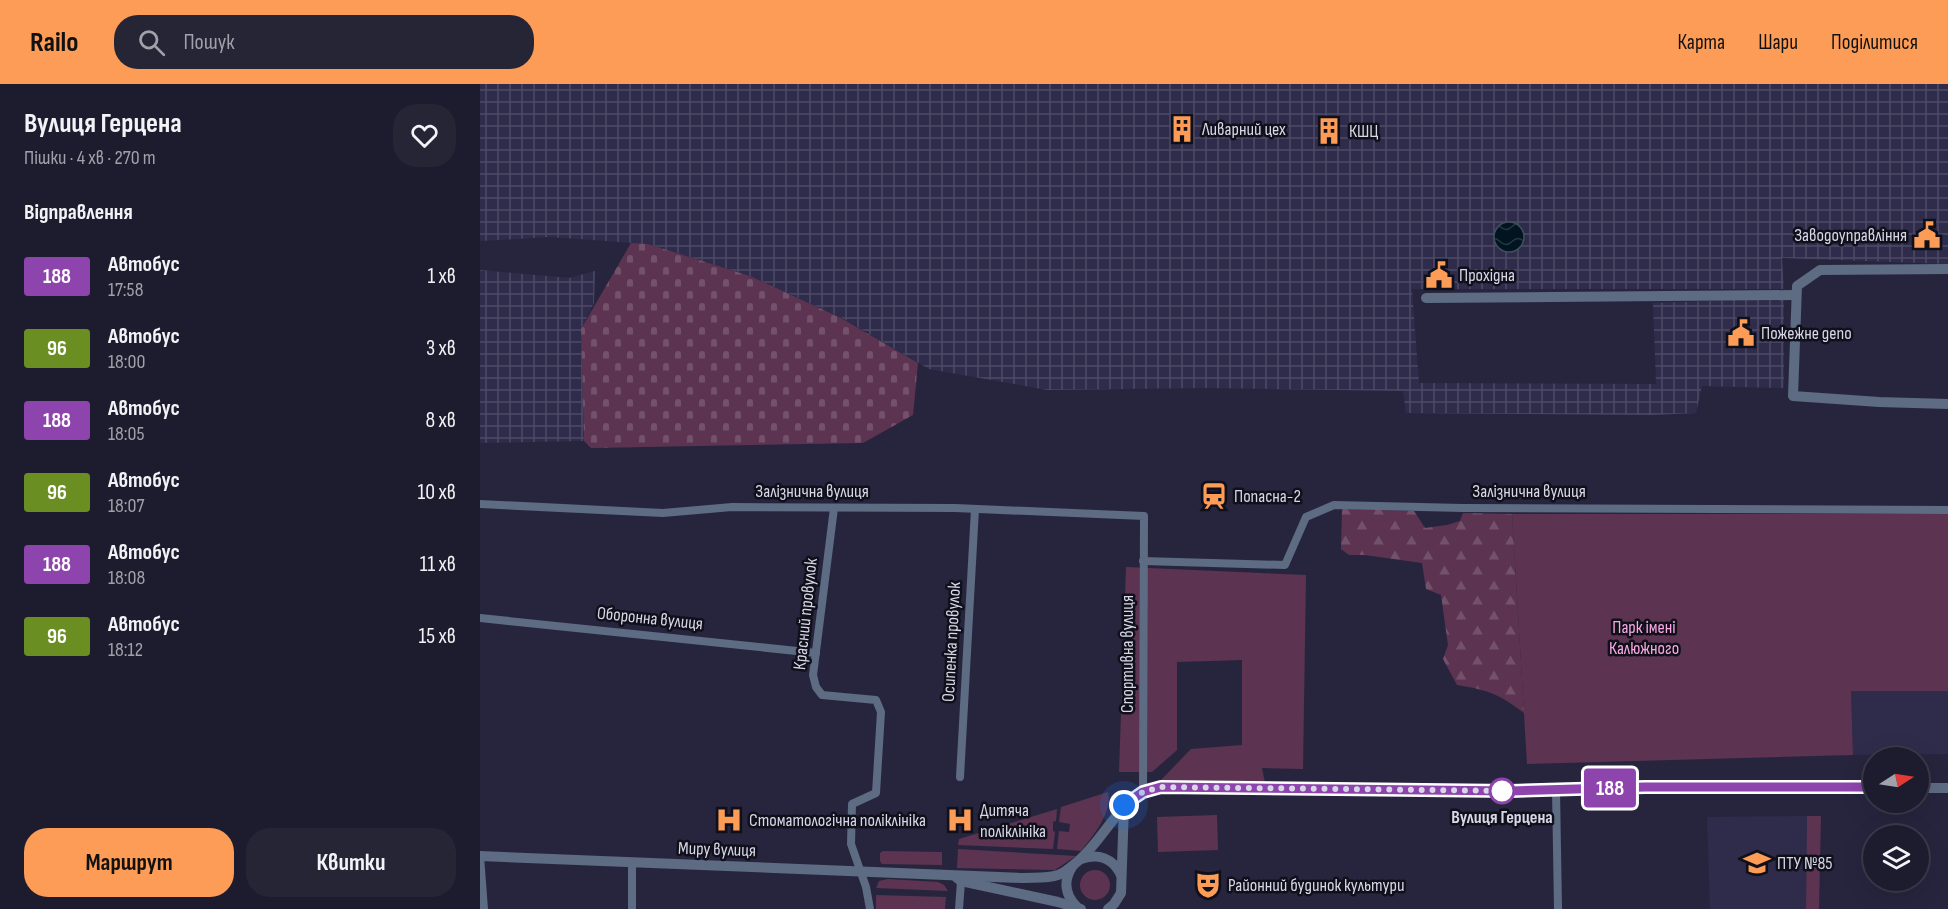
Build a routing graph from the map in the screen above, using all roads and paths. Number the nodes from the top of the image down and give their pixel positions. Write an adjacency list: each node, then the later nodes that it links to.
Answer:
1 (1948, 269): 2 (street)
2 (1795, 295): 3 (street); 4 (street)
3 (1426, 298)
4 (1948, 404)
5 (480, 504): 6 (street, Залізнична вулиця)
6 (834, 507): 7 (street, Залізнична вулиця); 12 (street, Красний провулок)
7 (975, 509): 9 (street, Залізнична вулиця); 13 (street, Осипенка провулок)
8 (1948, 510): 10 (street, Залізнична вулиця)
9 (1144, 516): 10 (street, Спортивна вулиця)
10 (1143, 561): 18 (street, Спортивна вулиця)
11 (480, 618): 12 (street, Оборонна вулиця)
12 (816, 653): 23 (street, Красний провулок)
13 (960, 777)
14 (1863, 787): 17 (street)
15 (1929, 788): 16 (street)
16 (1948, 788)
17 (1556, 790): 18 (street); 34 (street)
18 (1143, 792): 19 (street)
19 (1124, 805): 22 (street); 24 (street)
20 (480, 856): 21 (street, Миру вулиця); 28 (street)
21 (632, 862): 23 (street, Миру вулиця); 29 (street)
22 (1076, 863): 24 (street); 25 (street); 27 (street)
23 (861, 872): 25 (street, Миру вулиця); 30 (street)
24 (1121, 875): 26 (street)
25 (957, 878): 27 (street); 31 (street)
26 (1121, 893): 32 (street); 33 (street)
27 (1079, 908)
28 (484, 909)
29 (632, 909)
30 (870, 909)
31 (959, 909)
32 (1108, 909)
33 (1120, 909)
34 (1558, 909)

